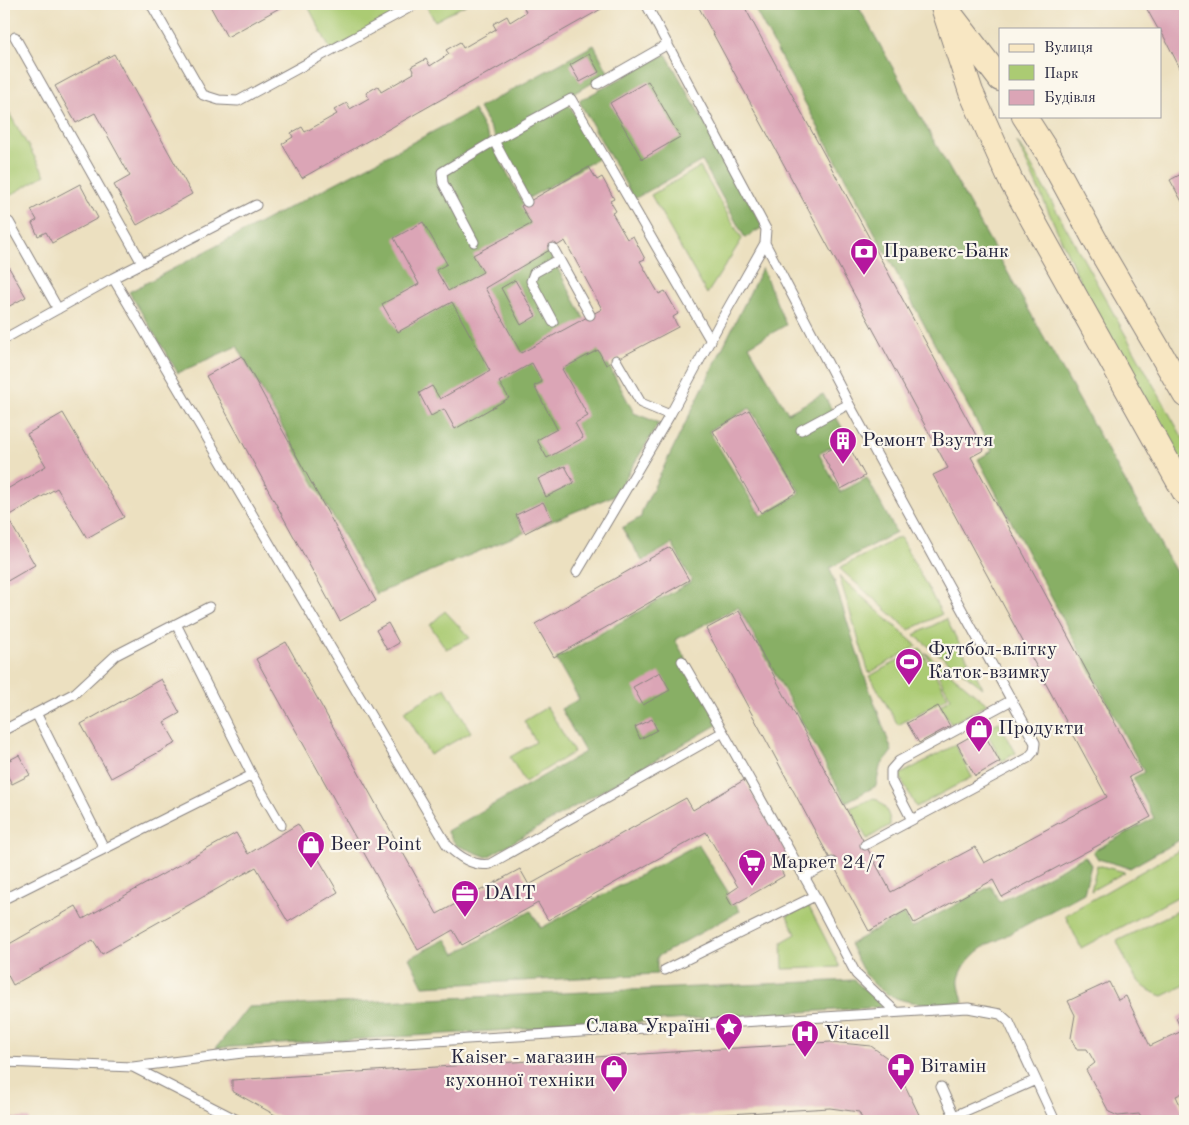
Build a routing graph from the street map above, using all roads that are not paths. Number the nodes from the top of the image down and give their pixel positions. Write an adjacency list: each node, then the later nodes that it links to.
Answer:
1 (151, 4): 2 (lane)
2 (416, 4)
3 (646, 4): 6 (lane)
4 (942, 4): 7 (main road); 30 (main road)
5 (15, 37): 18 (lane)
6 (668, 44): 8 (lane); 15 (lane)
7 (999, 78)
8 (598, 84)
9 (1025, 118): 26 (main road)
10 (494, 141): 11 (lane); 14 (lane); 24 (lane)
11 (527, 202)
12 (256, 205): 18 (lane)
13 (9, 222): 20 (lane)
14 (474, 242)
15 (765, 243): 24 (lane); 27 (lane)
16 (553, 248): 17 (lane)
17 (559, 259): 21 (lane); 22 (lane)
18 (142, 263): 19 (lane)
19 (112, 278): 20 (lane); 38 (lane)
20 (58, 308): 23 (lane)
21 (590, 315)
22 (553, 322)
23 (4, 339)
24 (711, 341): 28 (lane)
25 (616, 360): 28 (lane)
26 (1185, 395)
27 (848, 404): 29 (lane); 35 (lane)
28 (670, 415): 31 (lane)
29 (801, 430)
30 (1185, 492)
31 (577, 572)
32 (209, 607): 33 (lane)
33 (176, 624): 36 (lane); 39 (lane)
34 (682, 661): 38 (lane)
35 (1012, 700): 40 (lane); 40 (lane)
36 (36, 713): 37 (lane); 43 (lane)
37 (4, 730)
38 (722, 732): 45 (lane)
39 (252, 775): 41 (lane); 43 (lane)
40 (912, 820): 42 (lane)
41 (281, 825)
42 (865, 845)
43 (104, 848): 47 (lane)
44 (832, 862): 45 (lane)
45 (804, 877): 46 (lane)
46 (815, 896): 48 (lane); 49 (lane)
47 (4, 899)
48 (665, 970)
49 (895, 1011): 51 (lane); 52 (lane)
50 (4, 1062): 51 (lane)
51 (133, 1067): 55 (lane)
52 (1036, 1080): 54 (lane); 56 (lane)
53 (941, 1087): 54 (lane)
54 (955, 1119)
55 (239, 1121)
56 (1055, 1121)

